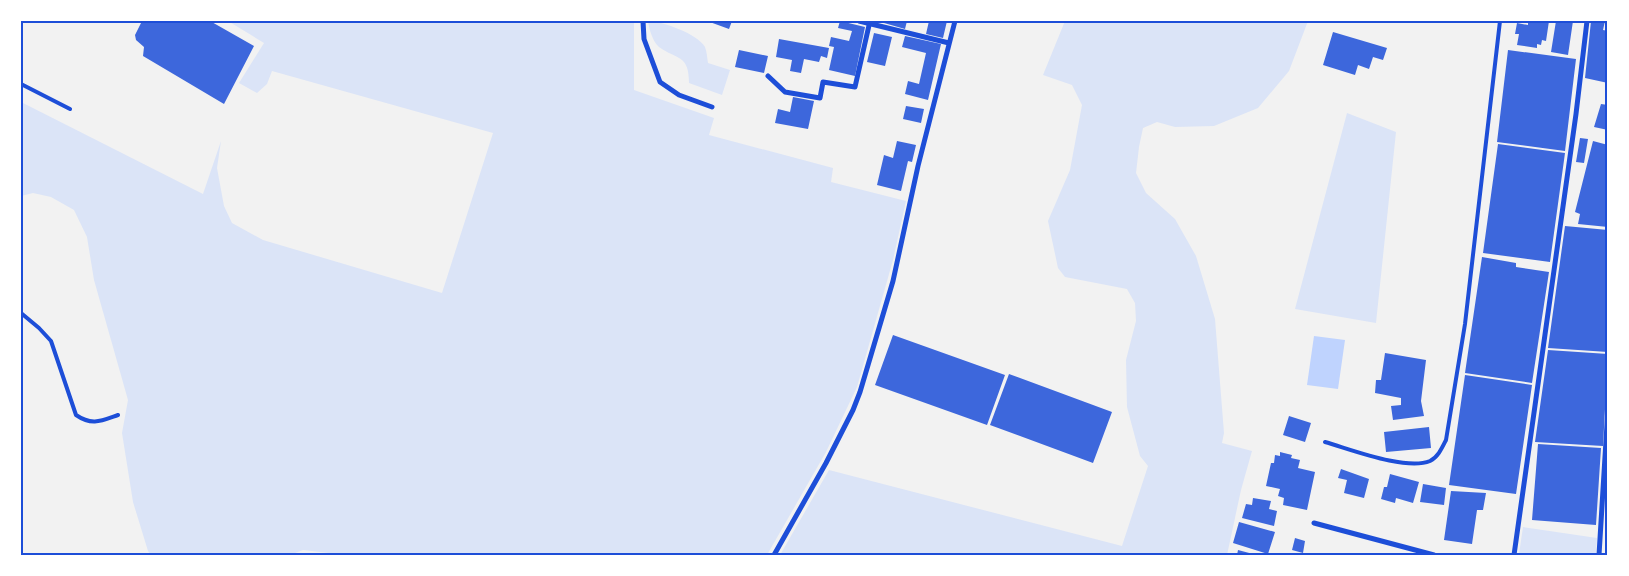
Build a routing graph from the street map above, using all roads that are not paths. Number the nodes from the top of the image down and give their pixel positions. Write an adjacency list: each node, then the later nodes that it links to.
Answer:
1 (643, 21): 10 (street)
2 (859, 21): 6 (street)
3 (955, 21): 7 (street)
4 (1500, 21): 15 (lane)
5 (1587, 21): 19 (street)
6 (870, 23): 7 (street); 8 (street)
7 (949, 43): 17 (street)
8 (768, 76)
9 (21, 84): 11 (lane)
10 (712, 107)
11 (70, 109)
12 (21, 313): 14 (lane)
13 (1608, 408): 20 (street)
14 (118, 415)
15 (1325, 442)
16 (1314, 523): 18 (street)
17 (774, 555)
18 (1434, 555)
19 (1514, 555)
20 (1599, 555)

